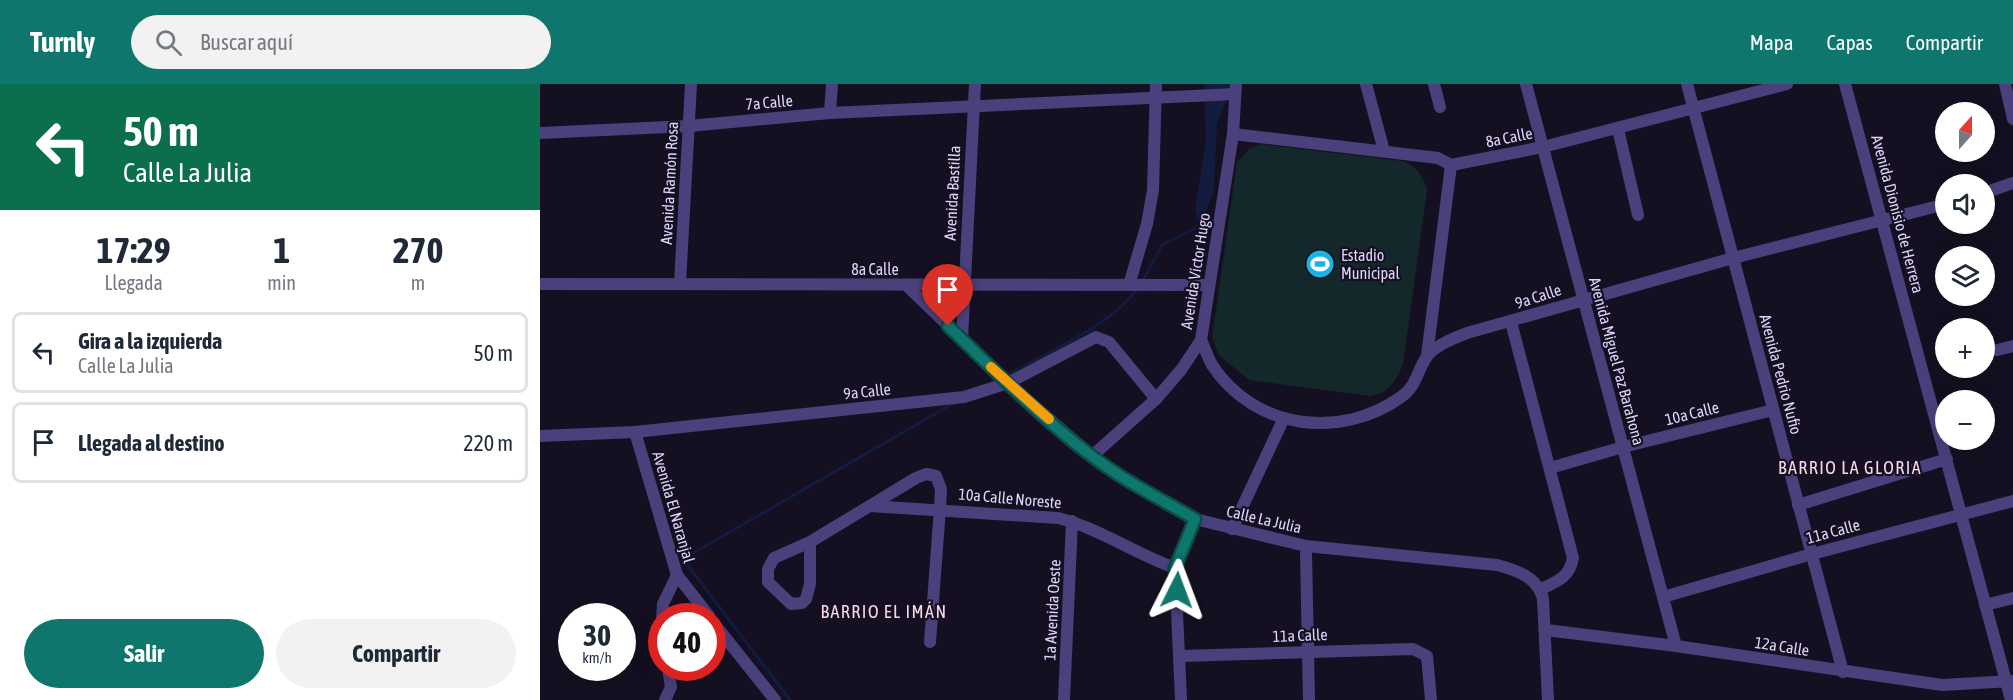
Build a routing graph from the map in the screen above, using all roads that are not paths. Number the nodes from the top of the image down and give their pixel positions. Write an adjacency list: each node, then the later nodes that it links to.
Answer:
1 (691, 84): 19 (street, Avenida Ramón Rosa)
2 (832, 84): 17 (street)
3 (975, 84): 14 (street, Avenida Bastilla)
4 (1156, 84): 13 (street)
5 (1366, 84): 24 (street)
6 (1434, 84): 15 (street)
7 (1526, 84): 23 (street, Avenida Miguel Paz Barahona)
8 (1686, 84): 16 (street, Avenida Pedrio Nufio)
9 (1787, 84): 16 (street, 8a Calle)
10 (1845, 84): 30 (street, Avenida Dionisio de Herrera)
11 (2005, 84): 18 (street)
12 (1236, 89): 13 (street, 7a Calle); 22 (street, Avenida Víctor Hugo)
13 (1157, 99): 14 (street, 7a Calle); 35 (street)
14 (974, 105): 17 (street, 7a Calle); 34 (street, Avenida Bastilla)
15 (1440, 107)
16 (1693, 110): 20 (street, 8a Calle); 31 (street, Avenida Pedrio Nufio)
17 (830, 113): 19 (street, 7a Calle)
18 (2013, 119)
19 (689, 126): 21 (street, 7a Calle); 33 (street, Avenida Ramón Rosa)
20 (1618, 129): 23 (street, 8a Calle); 29 (street)
21 (540, 133)
22 (1233, 134): 24 (street, 8a Calle); 36 (street, Avenida Víctor Hugo)
23 (1543, 147): 25 (street, 8a Calle); 38 (street, Avenida Miguel Paz Barahona)
24 (1384, 151): 25 (street, 8a Calle)
25 (1451, 165): 44 (street)
26 (2013, 183): 27 (street)
27 (1995, 189)
28 (1935, 207): 30 (street, 9a Calle)
29 (1638, 214)
30 (1882, 220): 31 (street, 9a Calle); 53 (street, Avenida Dionisio de Herrera)
31 (1733, 258): 38 (street, 9a Calle); 47 (street, Avenida Pedrio Nufio)
32 (540, 284): 33 (street, 8a Calle)
33 (680, 284): 37 (street, 8a Calle)
34 (964, 285): 35 (street, 8a Calle); 37 (street, 8a Calle); 40 (street, Avenida Bastilla)
35 (1129, 285): 36 (street, 8a Calle)
36 (1209, 285): 41 (street, Avenida Víctor Hugo)
37 (907, 286): 40 (street, Calle La Julia)
38 (1583, 299): 39 (street, 9a Calle); 51 (street, Avenida Miguel Paz Barahona)
39 (1511, 322): 44 (street, 9a Calle); 54 (street)
40 (962, 339): 45 (street, Calle La Julia)
41 (1201, 340): 46 (street, Avenida Víctor Hugo); 48 (street)
42 (2013, 346): 43 (street)
43 (1997, 350)
44 (1427, 356): 48 (street)
45 (1008, 384): 46 (street, 9a Calle); 49 (street, 9a Calle); 52 (street, Calle La Julia)
46 (1156, 399): 52 (street, Avenida Víctor Hugo)
47 (1773, 410): 51 (street, 10a Calle); 56 (street, Avenida Pedrio Nufio)
48 (1284, 418): 62 (street)
49 (635, 432): 50 (street, 9a Calle); 67 (street, Avenida El Naranjal)
50 (540, 436)
51 (1623, 447): 54 (street, 10a Calle); 69 (street, Avenida Miguel Paz Barahona)
52 (1092, 456): 60 (street, Calle La Julia)
53 (1947, 459): 56 (street); 59 (street, Avenida Dionisio de Herrera)
54 (1550, 468): 68 (street)
55 (2013, 501): 59 (street, 11a Calle)
56 (1798, 504): 65 (street, Avenida Pedrio Nufio)
57 (868, 506): 58 (street, 10a Calle Noreste); 58 (street); 63 (street)
58 (940, 508): 61 (street, 10a Calle Noreste); 76 (street)
59 (1962, 515): 65 (street, 11a Calle); 73 (street, Avenida Dionisio de Herrera)
60 (1195, 519): 62 (street, Calle La Julia); 66 (street)
61 (1072, 521): 66 (street, 10a Calle Noreste); 85 (street, 1a Avenida Oeste)
62 (1232, 529): 68 (street, Calle La Julia)
63 (810, 542): 63 (street)
64 (1306, 553): 78 (street)
65 (1812, 554): 69 (street, 11a Calle); 80 (street, Avenida Pedrio Nufio)
66 (1175, 568): 79 (street)
67 (677, 575): 71 (street); 72 (street, Avenida El Naranjal)
68 (1541, 589): 74 (street)
69 (1663, 597): 77 (street, Avenida Miguel Paz Barahona)
70 (2013, 598): 73 (street)
71 (663, 603)
72 (699, 603)
73 (1986, 605): 82 (street, Avenida Dionisio de Herrera)
74 (1546, 630): 77 (street, 12a Calle); 89 (street)
75 (726, 638): 84 (street)
76 (930, 642)
77 (1676, 646): 80 (street, 12a Calle)
78 (1306, 651): 79 (street, 11a Calle); 87 (street); 88 (street, 11a Calle)
79 (1181, 656): 86 (street)
80 (1843, 672): 82 (street, 12a Calle)
81 (669, 681): 83 (street)
82 (2009, 682): 90 (street, Avenida Dionisio de Herrera)
83 (667, 697)
84 (776, 700)
85 (1064, 700)
86 (1181, 700)
87 (1309, 700)
88 (1431, 700)
89 (1548, 700)
90 (2011, 700)

